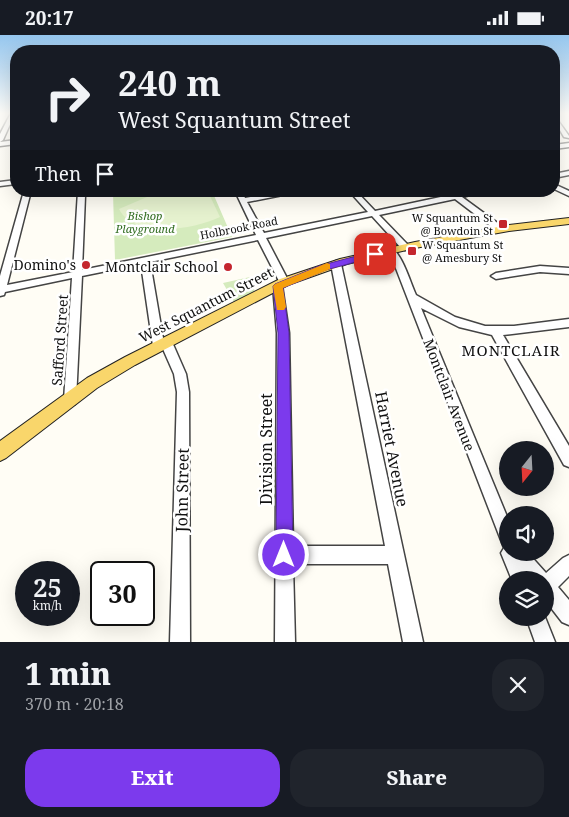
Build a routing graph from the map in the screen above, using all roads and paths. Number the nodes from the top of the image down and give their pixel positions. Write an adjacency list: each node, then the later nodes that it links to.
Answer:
1 (26, 197): 20 (street)
2 (82, 197): 17 (street, Safford Street)
3 (240, 197): 7 (street)
4 (265, 197): 7 (street)
5 (358, 197): 8 (street)
6 (457, 197): 8 (street, Holbrook Road); 10 (street)
7 (242, 201): 11 (street)
8 (374, 213): 11 (street, Holbrook Road); 12 (street)
9 (569, 221): 10 (main road, West Squantum Street)
10 (500, 229): 12 (main road, West Squantum Street)
11 (261, 236): 14 (street, Holbrook Road); 19 (street)
12 (405, 247): 13 (main road, West Squantum Street)
13 (390, 250): 15 (main road, West Squantum Street); 21 (street, Montclair Avenue)
14 (145, 259): 17 (street, Holbrook Road); 25 (street, John Street)
15 (336, 263): 19 (main road, West Squantum Street); 31 (street, Harriet Avenue)
16 (569, 271): 18 (street)
17 (78, 273): 20 (street, Holbrook Road); 26 (street, Safford Street)
18 (496, 276)
19 (281, 284): 25 (main road, West Squantum Street); 30 (street, Division Street)
20 (0, 291)
21 (411, 297): 23 (street); 29 (street, Montclair Avenue)
22 (565, 323): 23 (street); 24 (street)
23 (495, 331): 28 (street)
24 (569, 333)
25 (163, 344): 26 (main road, West Squantum Street); 39 (street, John Street)
26 (70, 400): 27 (main road, West Squantum Street)
27 (0, 452)
28 (569, 459)
29 (499, 521)
30 (284, 555): 31 (street); 40 (street, Division Street)
31 (395, 555): 41 (street, Harriet Avenue)
32 (524, 561): 34 (street)
33 (569, 564): 35 (street)
34 (532, 571)
35 (554, 578)
36 (554, 597): 37 (street)
37 (569, 615)
38 (539, 626): 42 (street)
39 (180, 642)
40 (285, 642)
41 (413, 642)
42 (545, 642)

